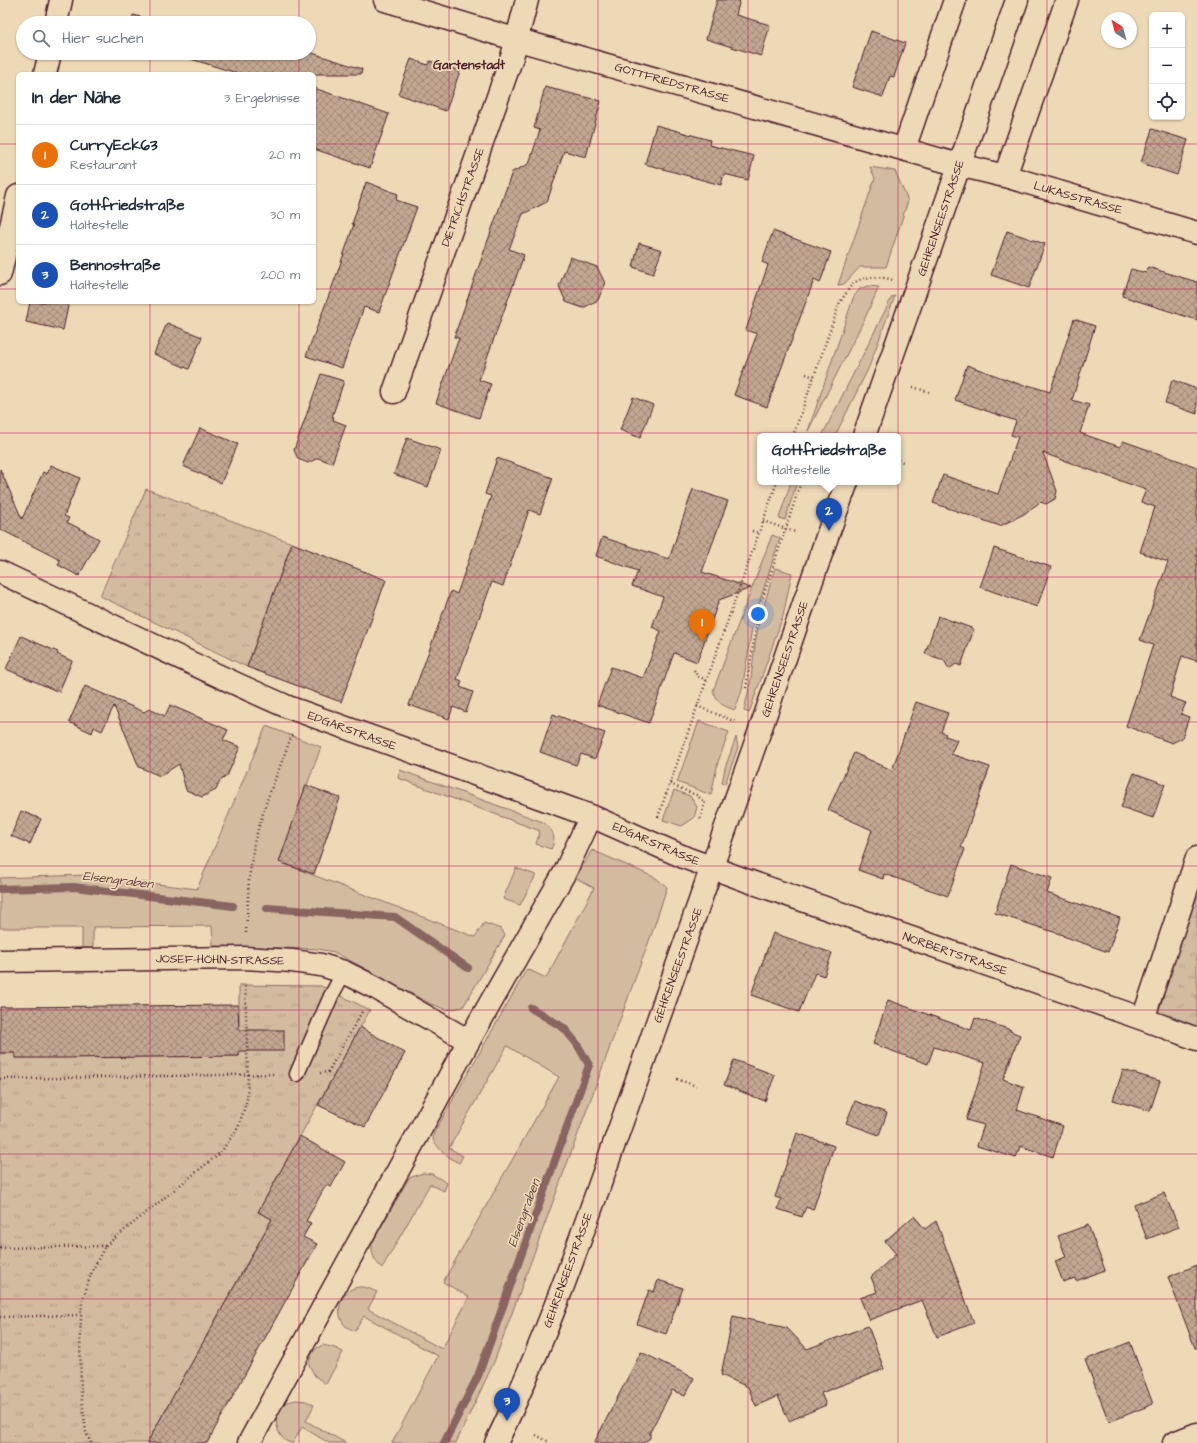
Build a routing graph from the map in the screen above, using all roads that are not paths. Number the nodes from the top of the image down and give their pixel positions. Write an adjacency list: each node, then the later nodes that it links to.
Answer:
1 (61, 0): 7 (street)
2 (385, 0): 8 (street, GOTTFRIEDSTRASSE)
3 (527, 0): 8 (street, DIETRICHSTRASSE)
4 (955, 0): 11 (street)
5 (1017, 0): 12 (street, GEHRENSEESTRASSE)
6 (1067, 0): 13 (street)
7 (58, 16)
8 (517, 39): 11 (street, GOTTFRIEDSTRASSE); 17 (street, DIETRICHSTRASSE)
9 (48, 60): 10 (street)
10 (45, 72)
11 (904, 149): 12 (street, GOTTFRIEDSTRASSE)
12 (959, 166): 13 (street, LUKASSTRASSE); 18 (street, GEHRENSEESTRASSE)
13 (1006, 176): 15 (street, LUKASSTRASSE)
14 (16, 205): 16 (street)
15 (1197, 233)
16 (0, 274)
17 (394, 392)
18 (865, 433)
19 (846, 485): 23 (street, GEHRENSEESTRASSE)
20 (0, 572): 21 (street, EDGARSTRASSE)
21 (591, 816): 23 (street, EDGARSTRASSE); 28 (street)
22 (1197, 858): 26 (street)
23 (713, 868): 26 (street, NORBERTSTRASSE); 32 (street, GEHRENSEESTRASSE)
24 (0, 960): 25 (street, JOSEF-HÖHN-STRASSE)
25 (344, 972): 28 (street, JOSEF-HÖHN-STRASSE); 29 (lane)
26 (1143, 1019): 27 (street, NORBERTSTRASSE)
27 (1197, 1039)
28 (469, 1041): 31 (street)
29 (297, 1074)
30 (1197, 1434): 33 (street)
31 (249, 1443)
32 (496, 1443)
33 (1174, 1443)

